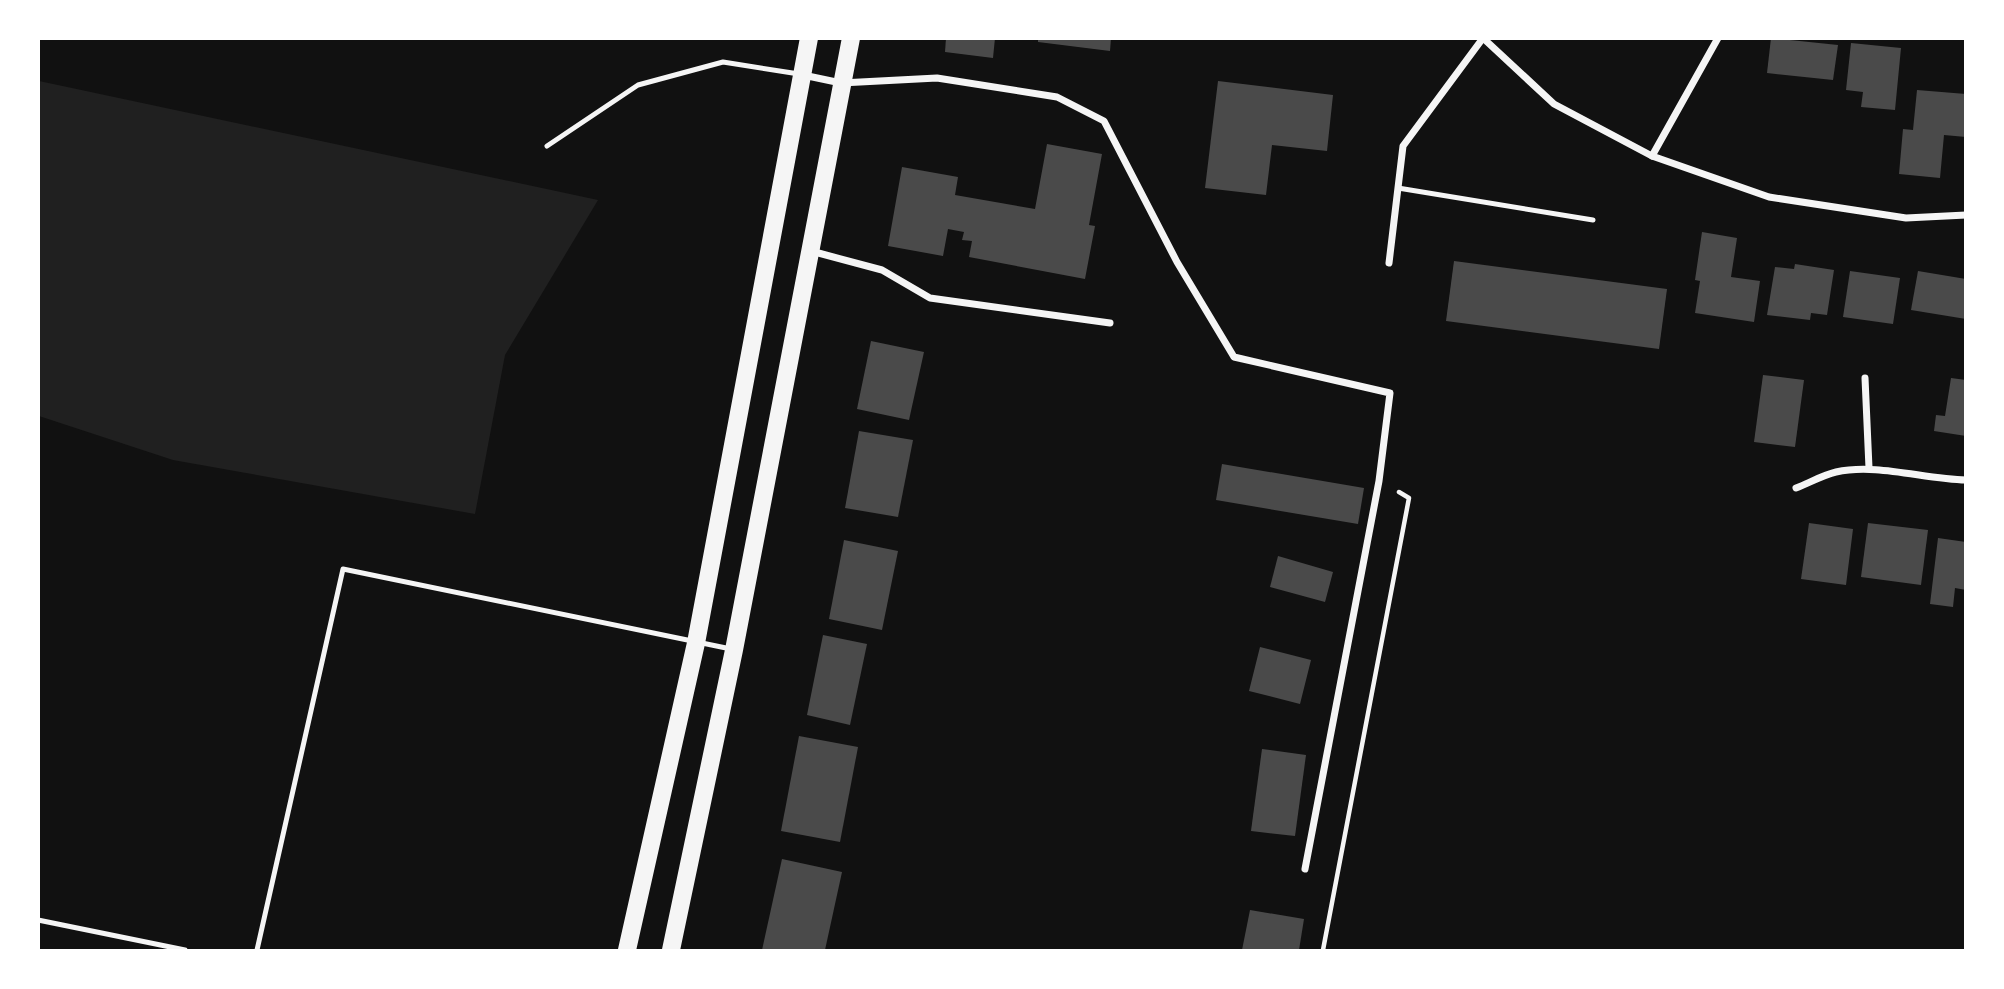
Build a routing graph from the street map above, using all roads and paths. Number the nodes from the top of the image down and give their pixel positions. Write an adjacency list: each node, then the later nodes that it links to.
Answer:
1 (809, 38): 5 (main road)
2 (851, 38): 6 (main road)
3 (1483, 38): 8 (street); 9 (street)
4 (1718, 38): 8 (street)
5 (802, 74): 6 (street); 7 (lane); 20 (main road)
6 (841, 83): 12 (main road); 18 (street)
7 (547, 146)
8 (1652, 156): 10 (street)
9 (1398, 187): 11 (lane); 13 (street)
10 (1965, 215)
11 (1593, 220)
12 (810, 250): 14 (street); 21 (main road)
13 (1389, 263)
14 (1110, 323)
15 (1865, 378): 16 (street)
16 (1869, 468): 17 (street); 19 (street)
17 (1965, 480)
18 (1379, 481): 22 (street); 28 (path)
19 (1796, 488)
20 (696, 643): 21 (lane); 25 (lane); 26 (main road)
21 (734, 650): 27 (main road)
22 (1305, 869)
23 (38, 920): 24 (lane)
24 (185, 950)
25 (257, 950)
26 (626, 950)
27 (671, 950)
28 (1323, 950)

